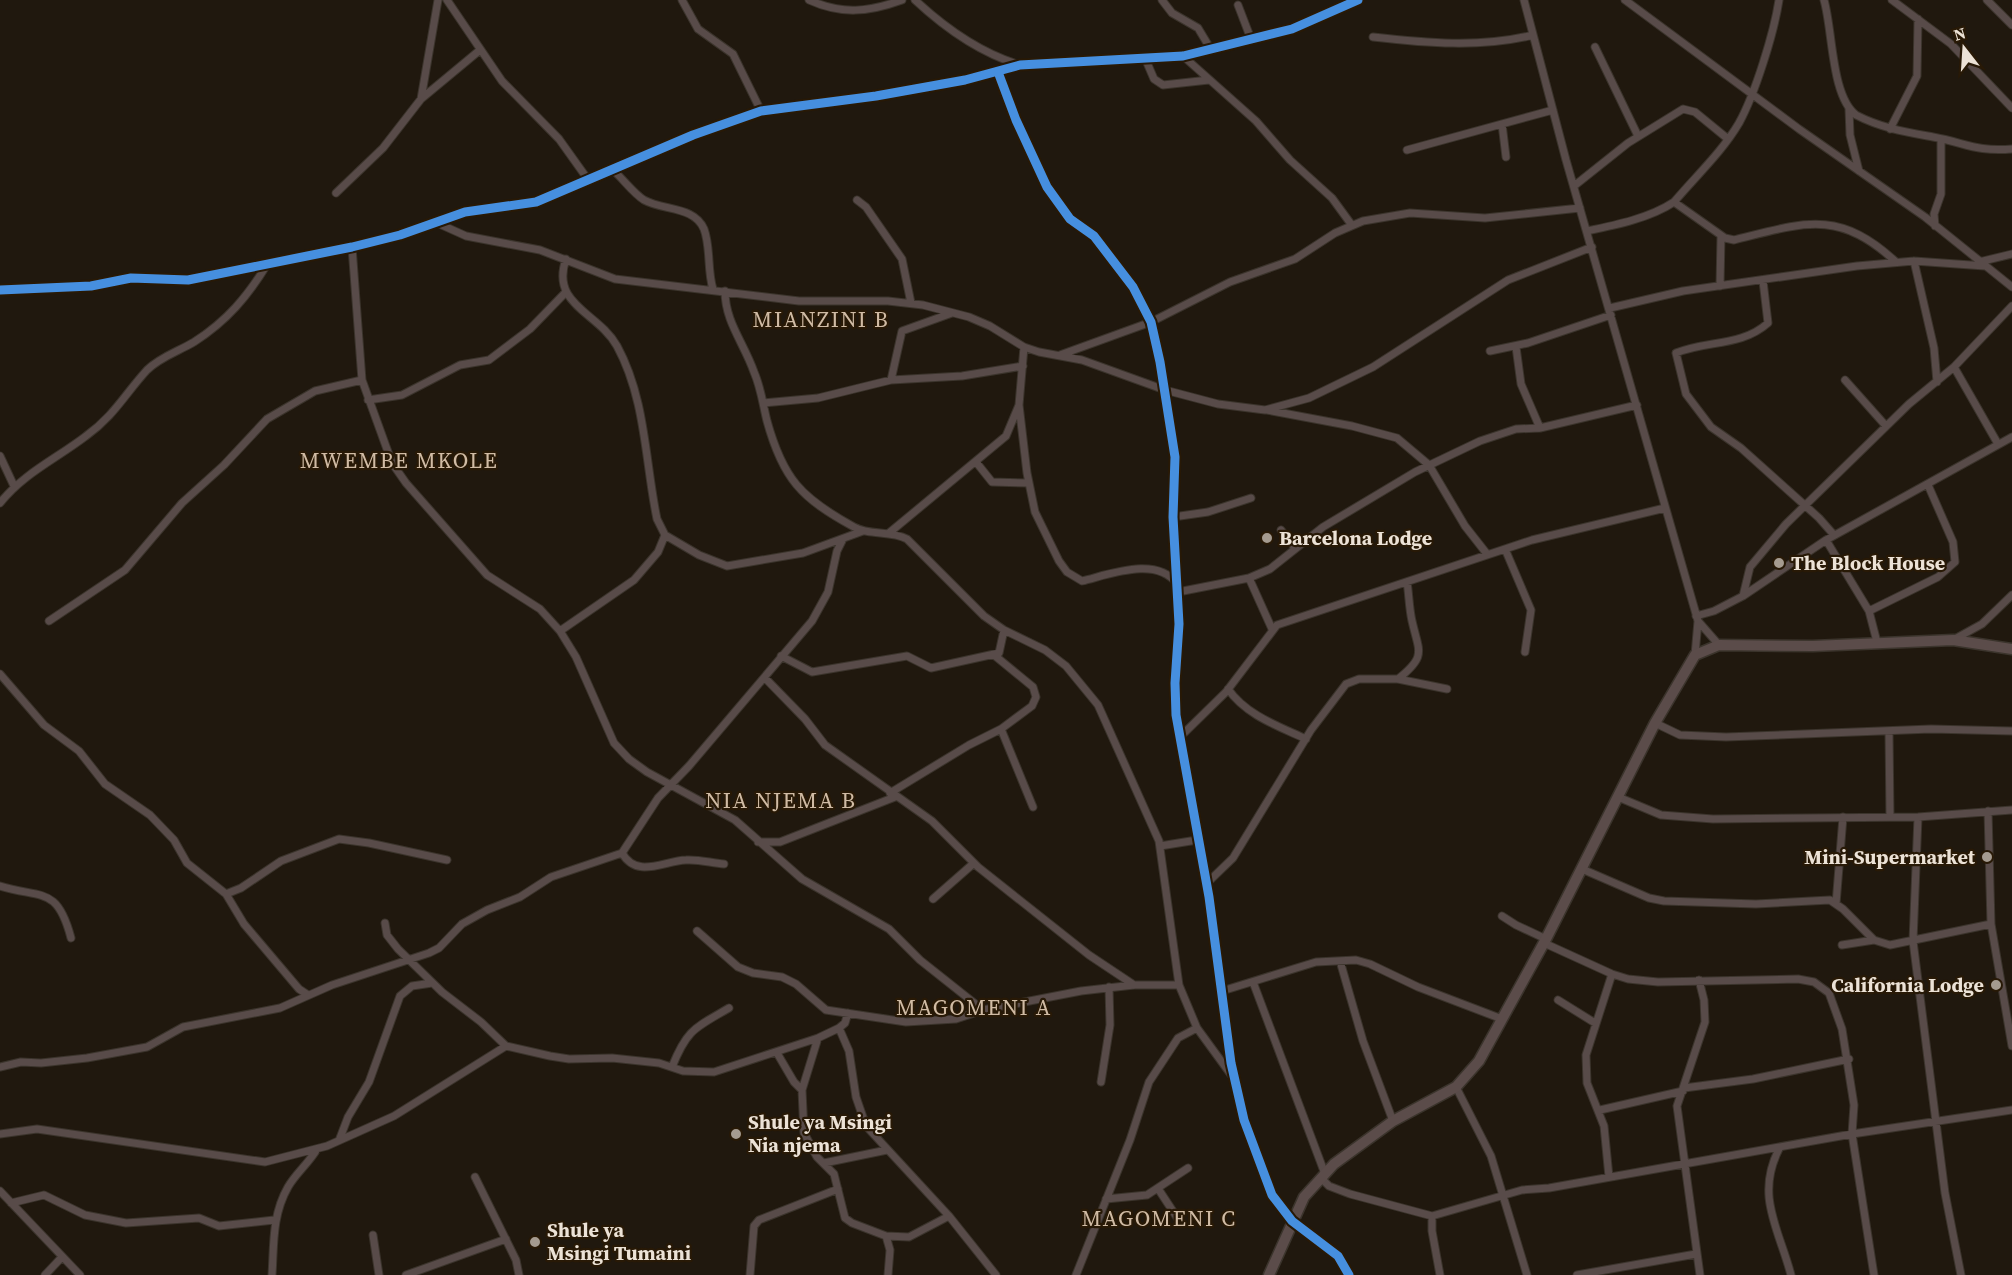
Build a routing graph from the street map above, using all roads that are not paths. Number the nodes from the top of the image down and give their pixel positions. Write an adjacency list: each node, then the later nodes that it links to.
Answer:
1 (438, 0): 30 (street)
2 (447, 0): 23 (street)
3 (682, 0): 34 (street)
4 (809, 0): 5 (street)
5 (902, 0)
6 (915, 0): 26 (street)
7 (1162, 0): 22 (street)
8 (1358, 0): 20 (street)
9 (1524, 0): 18 (street)
10 (1625, 0): 29 (street)
11 (1779, 0): 29 (street)
12 (1824, 0): 32 (street)
13 (1892, 0): 16 (street)
14 (1987, 0): 17 (street)
15 (1238, 5): 20 (street)
16 (1918, 19): 31 (street); 36 (street)
17 (2012, 25)
18 (1533, 35): 19 (street); 33 (street)
19 (1373, 37)
20 (1251, 39): 22 (street)
21 (1595, 47): 37 (street)
22 (1210, 48): 24 (street)
23 (480, 50): 30 (street); 45 (street)
24 (1183, 56): 25 (street); 28 (street)
25 (1145, 58): 26 (street); 28 (street)
26 (1020, 65): 27 (street)
27 (998, 72): 34 (street); 77 (street)
28 (1209, 80): 54 (street)
29 (1751, 92): 38 (street); 44 (street)
30 (421, 99): 47 (street)
31 (2012, 108)
32 (1849, 109): 36 (street); 44 (street)
33 (1553, 110): 35 (street); 46 (street)
34 (760, 111): 43 (street)
35 (1502, 124): 41 (street); 42 (street)
36 (1890, 129): 39 (street)
37 (1638, 136): 38 (street); 46 (street)
38 (1728, 139): 49 (street)
39 (1941, 140): 40 (street); 50 (street)
40 (2012, 149)
41 (1407, 150)
42 (1506, 157)
43 (615, 171): 45 (street); 69 (street)
44 (1860, 172): 52 (street)
45 (588, 181): 53 (street)
46 (1574, 186): 51 (street)
47 (336, 193)
48 (857, 200): 73 (street)
49 (1674, 201): 56 (street); 57 (street)
50 (1938, 205): 52 (street); 55 (street)
51 (1580, 208): 54 (street); 56 (street)
52 (1922, 215): 55 (street)
53 (435, 222): 58 (street); 61 (street)
54 (1352, 224): 77 (street)
55 (1935, 226): 65 (street)
56 (1587, 231): 59 (street)
57 (1721, 236): 63 (street); 67 (street)
58 (352, 247): 64 (street); 84 (street)
59 (1592, 247): 75 (street); 93 (street)
60 (2012, 254): 65 (street)
61 (566, 259): 69 (street); 72 (street)
62 (1914, 261): 63 (street); 65 (street); 87 (street)
63 (1896, 262): 66 (street)
64 (268, 263): 70 (street); 103 (street)
65 (1982, 264): 68 (street)
66 (1763, 281): 67 (street); 106 (street)
67 (1720, 286): 75 (street)
68 (2012, 287)
69 (713, 289): 71 (street)
70 (0, 290)
71 (725, 291): 73 (street); 90 (street)
72 (565, 293): 89 (street); 112 (street)
73 (911, 303): 76 (street)
74 (2012, 306): 83 (street)
75 (1611, 311): 78 (street); 92 (street)
76 (952, 313): 79 (street); 86 (street)
77 (1151, 322): 81 (street); 88 (street)
78 (1516, 346): 80 (street); 95 (street)
79 (1024, 347): 81 (street); 82 (street)
80 (1490, 351)
81 (1059, 355): 88 (street)
82 (1023, 366): 86 (street); 91 (street)
83 (1954, 367): 87 (street); 97 (street)
84 (362, 380): 89 (street); 126 (street)
85 (1845, 380): 94 (street)
86 (891, 381): 90 (street)
87 (1938, 382): 94 (street)
88 (1165, 390): 93 (street); 108 (street)
89 (368, 400): 129 (street)
90 (763, 403): 110 (street)
91 (1019, 405): 99 (street); 101 (street)
92 (1637, 405): 95 (street); 107 (street)
93 (1265, 410): 100 (street)
94 (1886, 426): 106 (street)
95 (1540, 428): 100 (street)
96 (2012, 439): 97 (street)
97 (1998, 444): 102 (street)
98 (0, 456): 103 (street)
99 (976, 462): 101 (street); 111 (street)
100 (1428, 465): 116 (street); 118 (street)
101 (1029, 483): 121 (street)
102 (1928, 485): 113 (street); 124 (street)
103 (14, 486): 105 (street)
104 (1251, 498): 108 (street)
105 (0, 503)
106 (1805, 504): 113 (street); 123 (street)
107 (1665, 508): 117 (street); 125 (street)
108 (1173, 517): 121 (street)
109 (1281, 530): 116 (street)
110 (863, 531): 111 (street); 115 (street)
111 (889, 533): 128 (street)
112 (665, 535): 115 (street); 129 (street)
113 (1834, 535): 114 (street)
114 (1826, 540): 123 (street); 124 (street)
115 (842, 541): 136 (street)
116 (1294, 548): 119 (street)
117 (1505, 549): 118 (street); 134 (street)
118 (1488, 554): 120 (street)
119 (1249, 578): 121 (street); 127 (street)
120 (1407, 582): 127 (street); 140 (street)
121 (1178, 588): 147 (street)
122 (2012, 595): 130 (street)
123 (1743, 596): 125 (street)
124 (1869, 611): 131 (street)
125 (1697, 619): 132 (street); 135 (street)
126 (49, 621)
127 (1272, 629): 141 (street)
128 (1004, 630): 137 (street); 160 (street)
129 (560, 631): 149 (street)
130 (1953, 640): 131 (main road); 133 (main road)
131 (1877, 642): 132 (main road)
132 (1719, 645): 135 (main road)
133 (2012, 649)
134 (1525, 651)
135 (1695, 654): 143 (main road)
136 (781, 656): 137 (street); 139 (street)
137 (994, 656): 144 (street)
138 (0, 674): 168 (street)
139 (765, 678): 149 (street); 150 (street)
140 (1398, 679): 142 (street); 148 (street)
141 (1228, 689): 147 (street); 148 (street)
142 (1447, 689)
143 (1655, 723): 146 (street); 151 (main road)
144 (1001, 729): 150 (street); 152 (street)
145 (2012, 731): 146 (street)
146 (1889, 732): 156 (street)
147 (1179, 737): 158 (street)
148 (1306, 739): 166 (street)
149 (670, 786): 159 (street); 161 (street)
150 (892, 795): 159 (street); 163 (street)
151 (1618, 797): 155 (street); 165 (main road)
152 (1034, 807)
153 (2012, 810): 154 (street)
154 (1988, 811): 157 (street); 173 (street)
155 (1843, 817): 156 (street); 170 (street)
156 (1890, 817): 157 (street)
157 (1918, 817): 178 (street)
158 (1197, 840): 160 (street); 166 (street)
159 (758, 842): 193 (street)
160 (1160, 846): 187 (street)
161 (622, 853): 164 (street); 180 (street)
162 (447, 860): 168 (street)
163 (974, 863): 169 (street); 186 (street)
164 (724, 864)
165 (1582, 869): 170 (street); 177 (main road)
166 (1206, 884): 189 (street)
167 (0, 886): 175 (street)
168 (226, 894): 190 (street)
169 (933, 899)
170 (1836, 904): 176 (street)
171 (1502, 916): 177 (street)
172 (385, 923): 180 (street)
173 (1991, 924): 178 (street); 201 (street)
174 (697, 932): 194 (street)
175 (71, 938)
176 (1874, 940): 178 (street); 179 (street)
177 (1545, 941): 182 (street); 195 (main road)
178 (1913, 941): 214 (street)
179 (1842, 945)
180 (410, 960): 185 (street); 190 (street)
181 (1340, 961): 184 (street); 195 (street); 213 (street)
182 (1612, 975): 183 (street); 196 (street)
183 (1699, 980): 203 (street); 210 (street)
184 (1253, 982): 189 (street); 224 (street)
185 (432, 983): 200 (street); 217 (street)
186 (1134, 985): 187 (street); 188 (street)
187 (1179, 985): 198 (street)
188 (1109, 987): 193 (street); 207 (street)
189 (1222, 991): 206 (street)
190 (308, 995): 204 (street)
191 (1558, 1000): 196 (street)
192 (729, 1008): 205 (street)
193 (983, 1010): 194 (street)
194 (849, 1013): 197 (street)
195 (1502, 1018): 208 (main road)
196 (1595, 1023): 211 (street)
197 (839, 1028): 199 (street); 220 (street)
198 (1197, 1028): 206 (street); 231 (street)
199 (818, 1038): 202 (street); 209 (street)
200 (506, 1046): 205 (street); 217 (street)
201 (2012, 1046)
202 (777, 1053): 205 (street); 209 (street)
203 (1849, 1059): 210 (street); 216 (street)
204 (0, 1067)
205 (672, 1067)
206 (1234, 1079): 237 (street)
207 (1101, 1082)
208 (1456, 1087): 213 (main road); 230 (street)
209 (802, 1090): 221 (street)
210 (1683, 1090): 211 (street); 222 (street)
211 (1600, 1110): 226 (street)
212 (2012, 1110): 214 (street)
213 (1393, 1121): 224 (main road)
214 (1937, 1121): 216 (street); 261 (street)
215 (0, 1134): 218 (street)
216 (1852, 1134): 219 (street); 260 (street)
217 (340, 1138): 218 (street)
218 (317, 1149): 236 (street)
219 (1779, 1149): 222 (street); 259 (street)
220 (887, 1150): 221 (street); 233 (street)
221 (824, 1163): 227 (street)
222 (1685, 1164): 226 (street); 241 (street)
223 (1188, 1168): 228 (street)
224 (1323, 1176): 234 (street); 237 (main road)
225 (475, 1177): 240 (street)
226 (1609, 1177): 230 (street)
227 (838, 1189): 239 (street); 249 (street)
228 (1159, 1190): 231 (street); 235 (street)
229 (0, 1191): 232 (street)
230 (1503, 1195): 234 (street); 256 (street)
231 (1106, 1199): 252 (street)
232 (11, 1203): 236 (street); 242 (street)
233 (949, 1216): 239 (street); 251 (street)
234 (1432, 1216): 255 (street)
235 (1178, 1219)
236 (274, 1220): 245 (street)
237 (1292, 1221): 253 (main road); 254 (street)
238 (373, 1235): 246 (street)
239 (886, 1236): 250 (street)
240 (506, 1239): 247 (street); 248 (street)
241 (1696, 1254): 257 (street); 258 (street)
242 (62, 1257): 243 (street); 244 (street)
243 (45, 1275)
244 (80, 1275)
245 (272, 1275)
246 (379, 1275)
247 (406, 1275)
248 (519, 1275)
249 (750, 1275)
250 (888, 1275)
251 (996, 1275)
252 (1076, 1275)
253 (1269, 1275)
254 (1349, 1275)
255 (1440, 1275)
256 (1527, 1275)
257 (1577, 1275)
258 (1700, 1275)
259 (1791, 1275)
260 (1874, 1275)
261 (1961, 1275)

